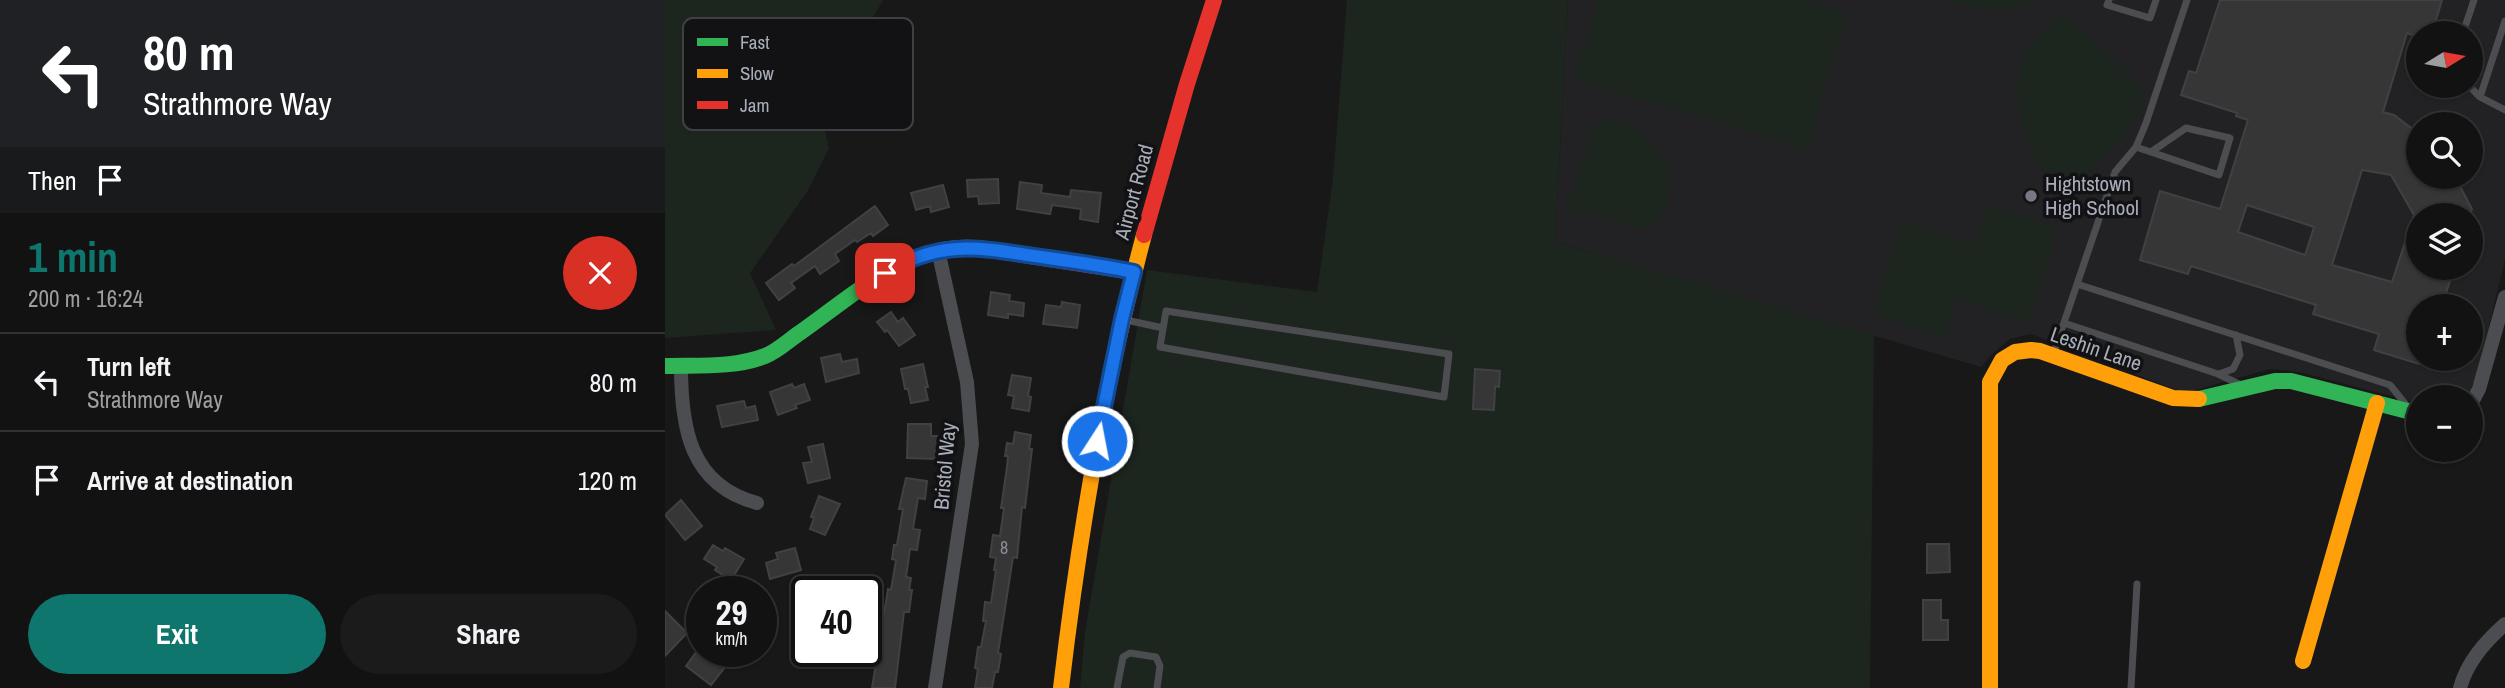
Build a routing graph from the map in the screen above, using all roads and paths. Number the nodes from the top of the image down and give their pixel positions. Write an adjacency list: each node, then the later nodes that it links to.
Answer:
1 (1214, 0): 14 (street, Airport Road)
2 (2109, 0): 3 (lane)
3 (2156, 0)
4 (2187, 0): 11 (lane)
5 (2474, 0): 6 (lane)
6 (2467, 21)
7 (2505, 21): 8 (lane)
8 (2483, 88)
9 (2482, 98): 10 (lane)
10 (2505, 110)
11 (2136, 147): 12 (lane); 15 (lane)
12 (2151, 152): 12 (lane)
13 (938, 250): 14 (street); 22 (street); 33 (street, Bristol Way)
14 (1134, 272): 17 (street, Airport Road)
15 (2077, 284): 18 (lane); 20 (lane)
16 (2505, 297): 24 (street)
17 (1122, 319): 19 (lane); 34 (street, Airport Road)
18 (2064, 323): 21 (lane); 23 (lane)
19 (1163, 328): 19 (lane)
20 (2236, 335): 23 (lane); 27 (lane)
21 (2053, 355): 25 (street, Leshin Lane); 37 (street, Leshin Lane)
22 (673, 366): 29 (street)
23 (2218, 374): 25 (lane)
24 (2480, 385)
25 (2247, 387): 26 (street, Leshin Lane)
26 (2377, 403): 28 (street, Leshin Lane); 32 (street)
27 (2406, 403)
28 (2406, 411)
29 (757, 503)
30 (2137, 584): 38 (lane)
31 (2505, 624): 39 (street)
32 (2303, 661)
33 (935, 688)
34 (1061, 688)
35 (1117, 688): 36 (lane)
36 (1157, 688)
37 (1990, 688)
38 (2131, 688)
39 (2460, 688)

